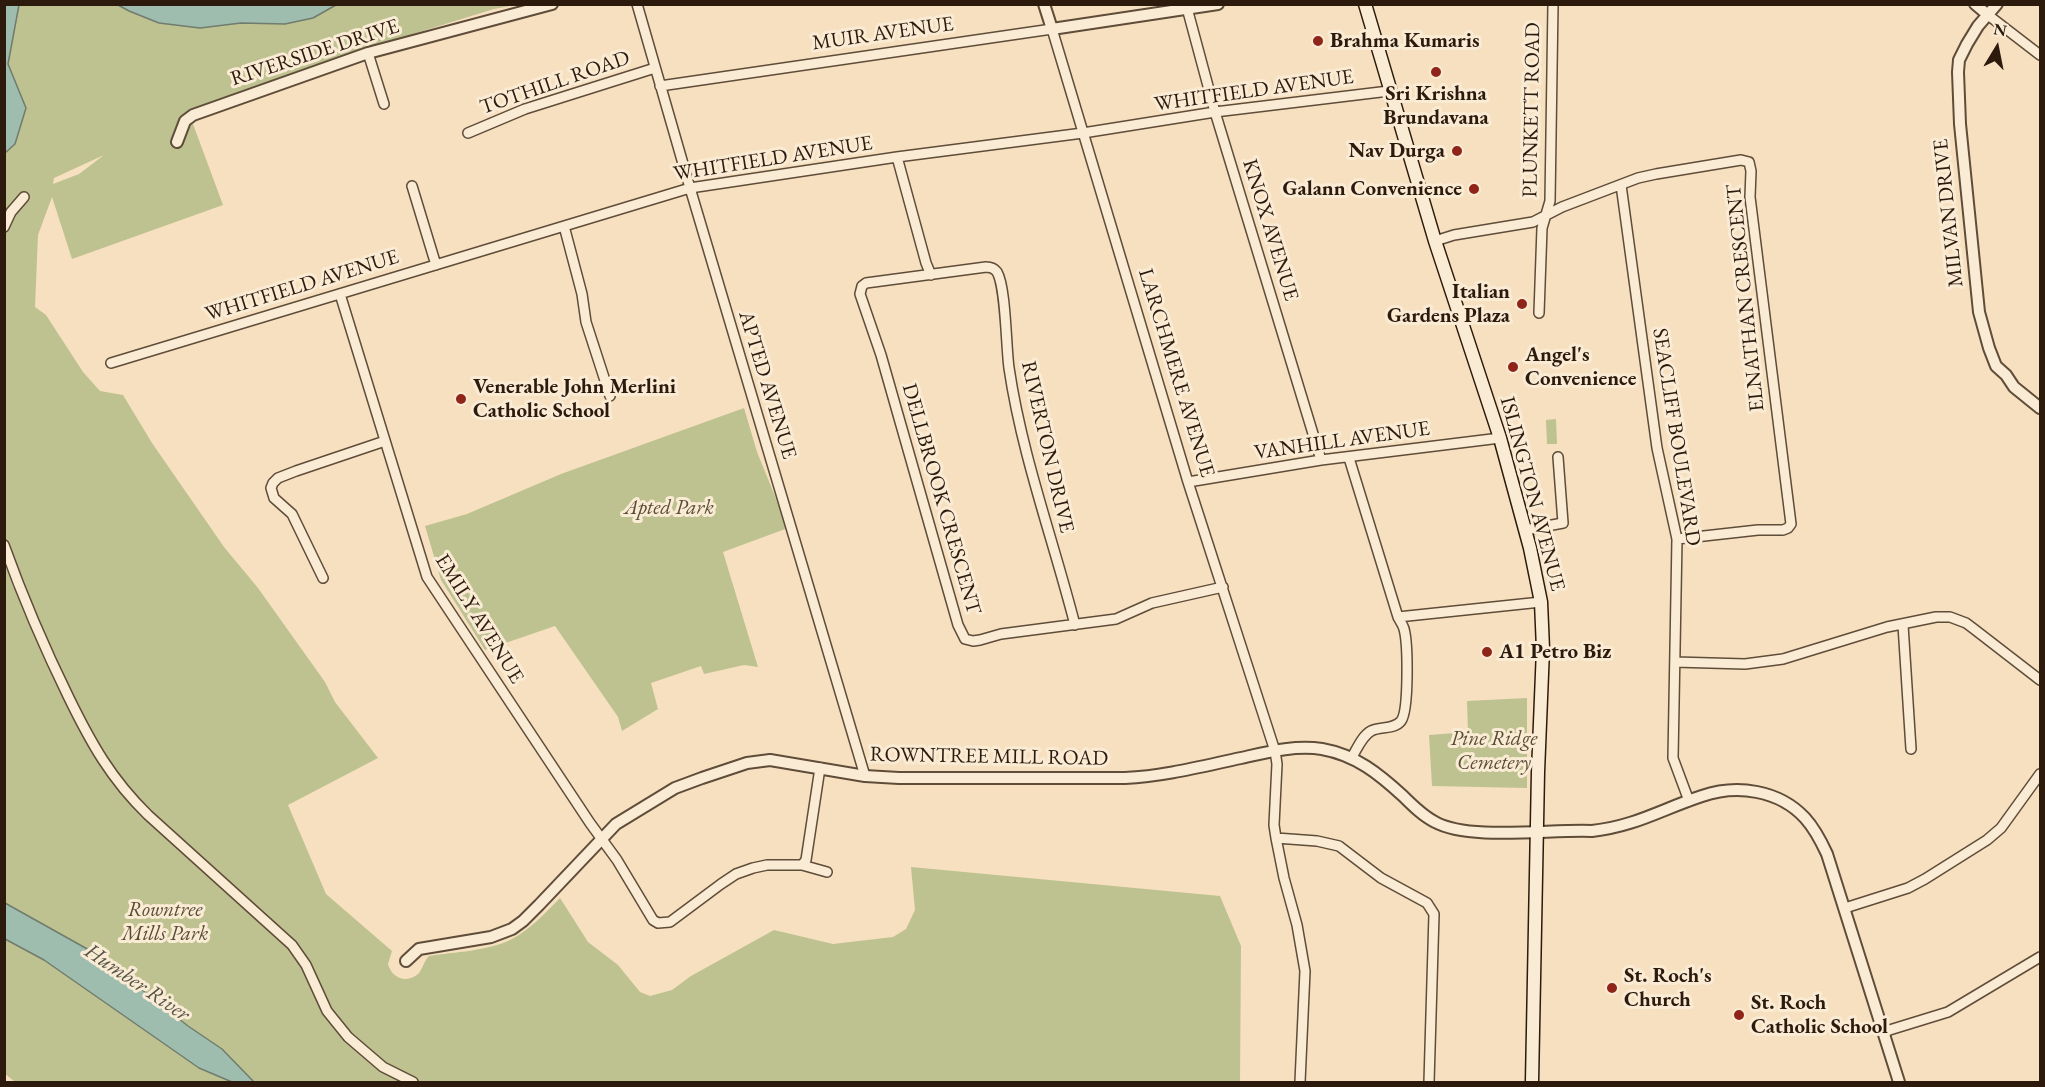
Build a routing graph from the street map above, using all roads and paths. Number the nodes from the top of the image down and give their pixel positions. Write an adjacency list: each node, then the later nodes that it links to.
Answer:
1 (552, 4): 12 (street, RIVERSIDE DRIVE)
2 (637, 4): 14 (street, APTED AVENUE)
3 (1044, 4): 11 (street, LARCHMERE AVENUE)
4 (1218, 4): 9 (street, MUIR AVENUE)
5 (1365, 4): 16 (main road, ISLINGTON AVENUE)
6 (1553, 4): 27 (street, PLUNKETT ROAD)
7 (1975, 4): 10 (street)
8 (1997, 4): 10 (street, MILVAN DRIVE)
9 (1187, 9): 11 (street, MUIR AVENUE); 18 (street, KNOX AVENUE)
10 (1988, 15): 13 (street); 37 (street, MILVAN DRIVE)
11 (1052, 29): 15 (street, MUIR AVENUE); 20 (street, LARCHMERE AVENUE)
12 (368, 53): 17 (street); 21 (street, RIVERSIDE DRIVE)
13 (2040, 55)
14 (655, 68): 15 (street, APTED AVENUE); 19 (street, TOTHILL ROAD)
15 (660, 86): 25 (street, APTED AVENUE)
16 (1389, 91): 18 (street, WHITFIELD AVENUE); 30 (main road, ISLINGTON AVENUE)
17 (384, 104)
18 (1215, 112): 20 (street, WHITFIELD AVENUE); 42 (street, KNOX AVENUE)
19 (468, 133)
20 (1083, 133): 22 (street, WHITFIELD AVENUE); 43 (street, LARCHMERE AVENUE)
21 (177, 142)
22 (897, 157): 25 (street, WHITFIELD AVENUE); 32 (street)
23 (1621, 185): 27 (street, ELNATHAN CRESCENT); 45 (street, SEACLIFF BOULEVARD); 45 (street, ELNATHAN CRESCENT)
24 (412, 186): 31 (street)
25 (690, 188): 29 (street, WHITFIELD AVENUE); 60 (street, APTED AVENUE)
26 (24, 197): 28 (street)
27 (1547, 215): 30 (street, ELNATHAN CRESCENT); 34 (street, PLUNKETT ROAD)
28 (4, 226)
29 (564, 226): 31 (street, WHITFIELD AVENUE); 36 (street)
30 (1435, 241): 38 (main road, ISLINGTON AVENUE)
31 (436, 265): 33 (street, WHITFIELD AVENUE)
32 (931, 275): 51 (street, RIVERTON DRIVE); 51 (street, DELLBROOK CRESCENT)
33 (340, 294): 35 (street, WHITFIELD AVENUE); 39 (street, EMILY AVENUE)
34 (1539, 313)
35 (111, 363)
36 (610, 396)
37 (2040, 408)
38 (1500, 438): 41 (street, VANHILL AVENUE); 44 (main road, ISLINGTON AVENUE)
39 (385, 441): 47 (street); 63 (street, EMILY AVENUE)
40 (1558, 457): 44 (street)
41 (1349, 458): 42 (street, VANHILL AVENUE); 50 (street)
42 (1321, 460): 43 (street, VANHILL AVENUE)
43 (1188, 482): 48 (street, LARCHMERE AVENUE)
44 (1525, 531): 49 (main road, ISLINGTON AVENUE)
45 (1677, 539): 53 (street, SEACLIFF BOULEVARD)
46 (4, 545): 71 (street)
47 (323, 578)
48 (1223, 587): 51 (street, DELLBROOK CRESCENT); 56 (street, LARCHMERE AVENUE)
49 (1541, 602): 50 (street); 62 (main road, ISLINGTON AVENUE)
50 (1398, 616): 57 (street)
51 (1074, 625)
52 (1903, 625): 53 (street); 54 (street); 55 (street)
53 (1675, 662): 61 (street, SEACLIFF BOULEVARD)
54 (2040, 680)
55 (1911, 749)
56 (1275, 751): 57 (street, ROWNTREE MILL ROAD); 60 (street, ROWNTREE MILL ROAD); 64 (street, LARCHMERE AVENUE)
57 (1352, 757): 62 (street, ROWNTREE MILL ROAD)
58 (820, 768): 60 (street, ROWNTREE MILL ROAD); 63 (street, ROWNTREE MILL ROAD); 65 (street)
59 (2040, 774): 67 (street)
60 (865, 776)
61 (1689, 801): 62 (street, ROWNTREE MILL ROAD); 67 (street, ROWNTREE MILL ROAD)
62 (1538, 832): 74 (main road, ISLINGTON AVENUE)
63 (601, 838): 65 (street, EMILY AVENUE); 69 (street, ROWNTREE MILL ROAD)
64 (1276, 838): 72 (street, LARCHMERE AVENUE); 73 (street)
65 (802, 866): 66 (street)
66 (827, 872)
67 (1845, 908): 70 (street, ROWNTREE MILL ROAD)
68 (2040, 957): 70 (street)
69 (406, 961)
70 (1883, 1032): 75 (street, ROWNTREE MILL ROAD)
71 (413, 1083)
72 (1300, 1083)
73 (1429, 1083)
74 (1532, 1083)
75 (1899, 1083)

